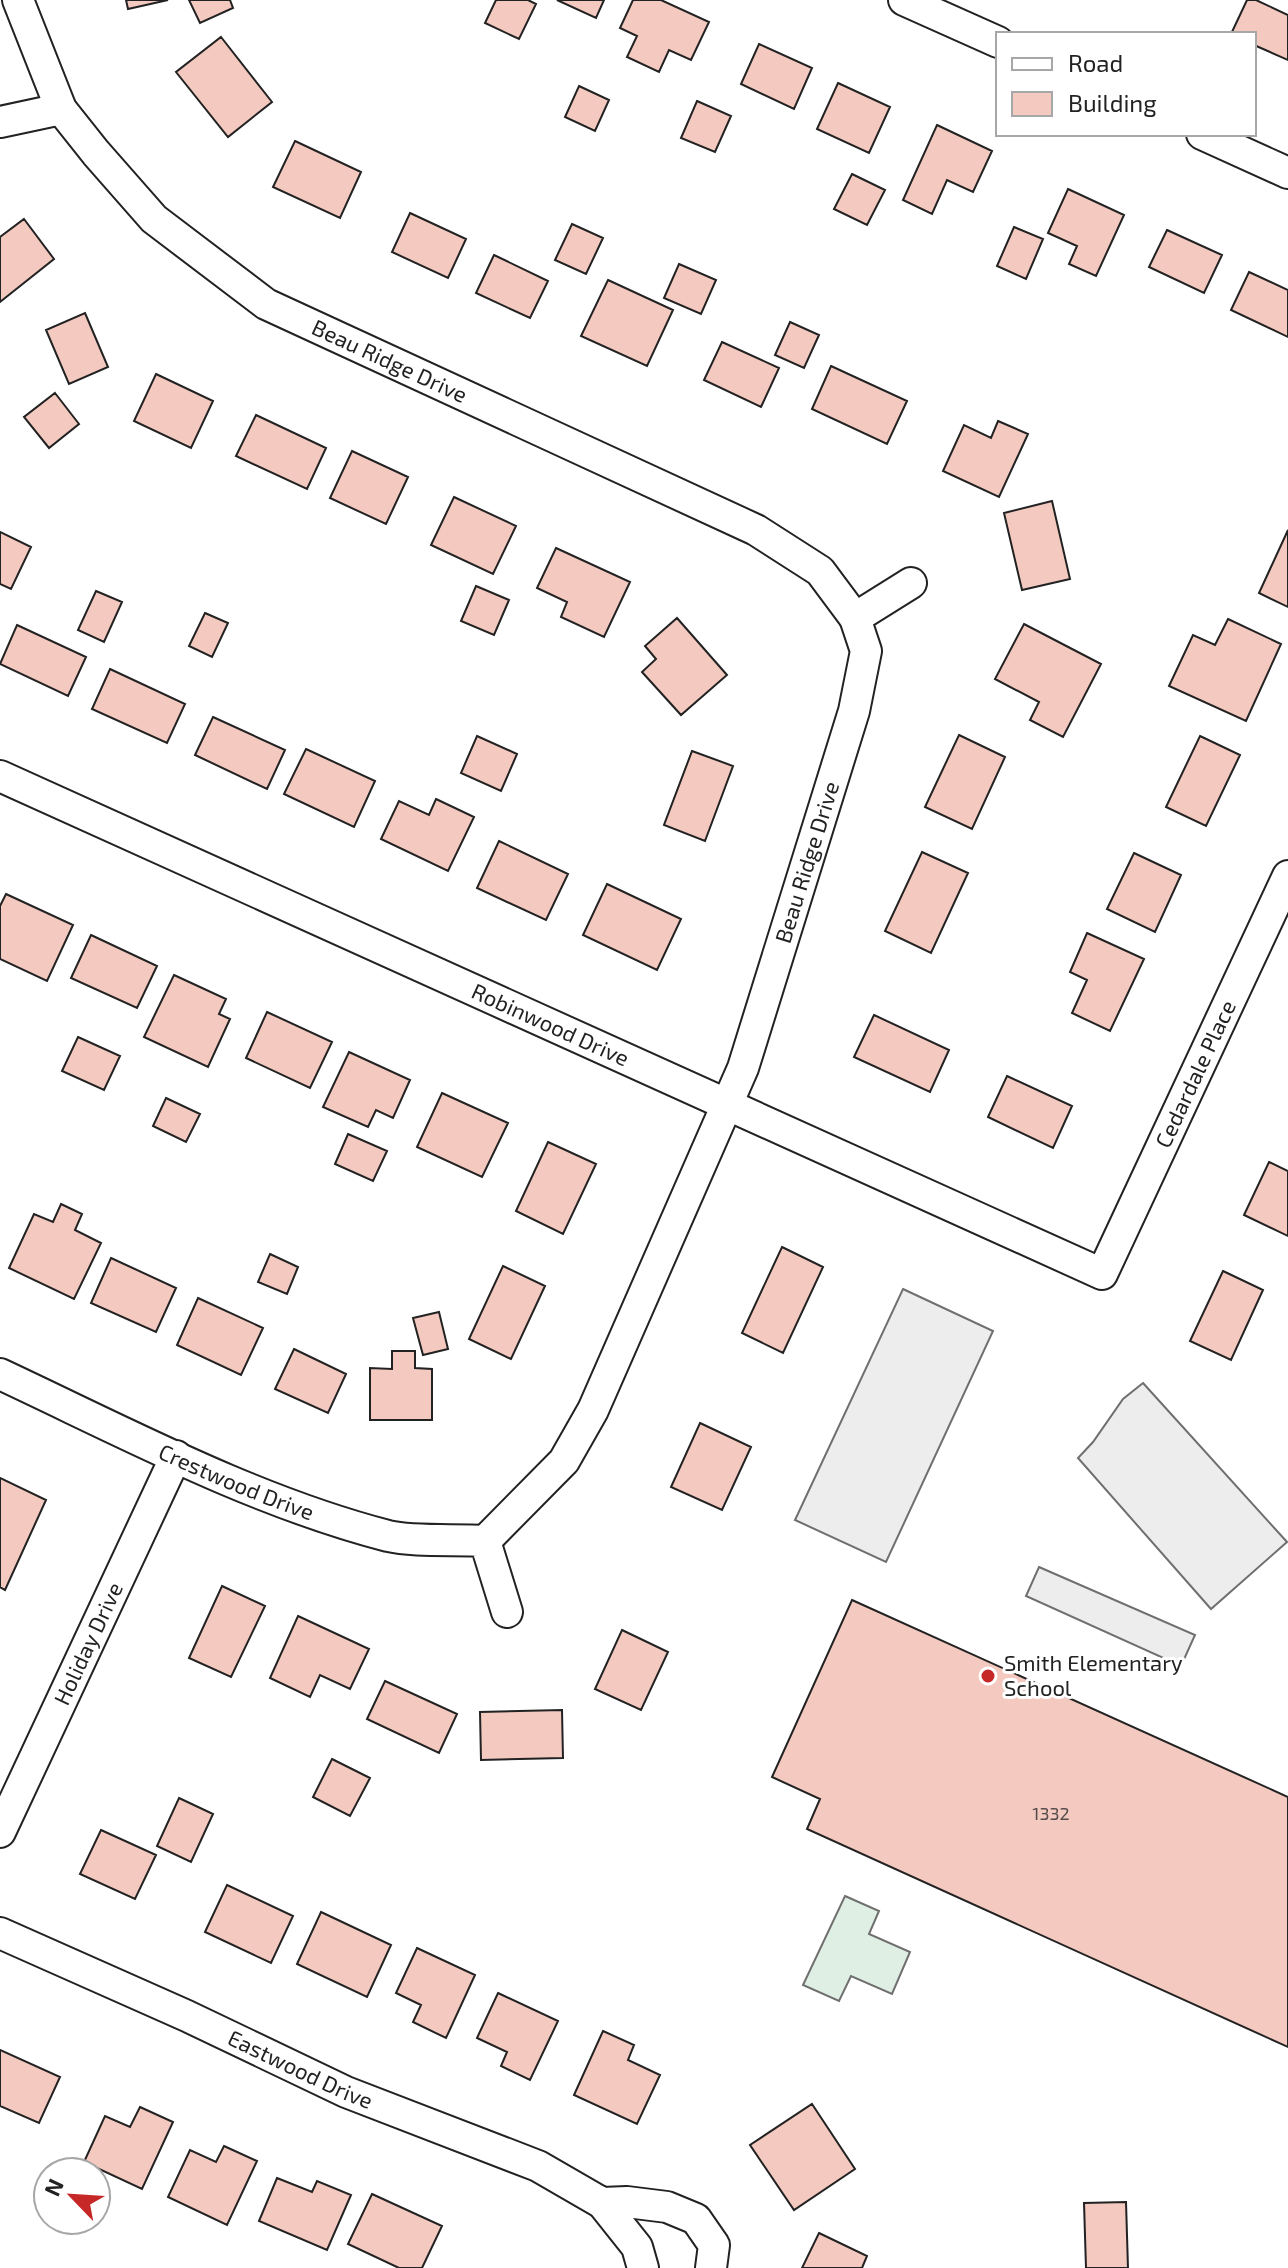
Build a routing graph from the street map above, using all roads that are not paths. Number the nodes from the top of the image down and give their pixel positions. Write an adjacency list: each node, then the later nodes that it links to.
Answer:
1 (18, 0): 4 (street, Beau Ridge Drive)
2 (904, 0): 3 (street)
3 (996, 41)
4 (61, 109): 5 (street); 9 (street, Beau Ridge Drive)
5 (0, 122)
6 (1206, 136): 7 (street)
7 (1288, 173)
8 (911, 583): 9 (street)
9 (855, 618): 12 (street, Beau Ridge Drive)
10 (0, 776): 12 (street, Robinwood Drive)
11 (1288, 876): 13 (street, Cedardale Place)
12 (726, 1105): 13 (street, Robinwood Drive); 16 (street)
13 (1102, 1274)
14 (0, 1374): 15 (street, Crestwood Drive)
15 (176, 1456): 16 (street, Crestwood Drive); 18 (street, Holiday Drive)
16 (485, 1541): 17 (street)
17 (507, 1612)
18 (0, 1832)
19 (0, 1933): 20 (street, Eastwood Drive)
20 (602, 2203): 21 (street, Eastwood Drive); 22 (street, Eastwood Drive)
21 (643, 2268)
22 (711, 2268)

